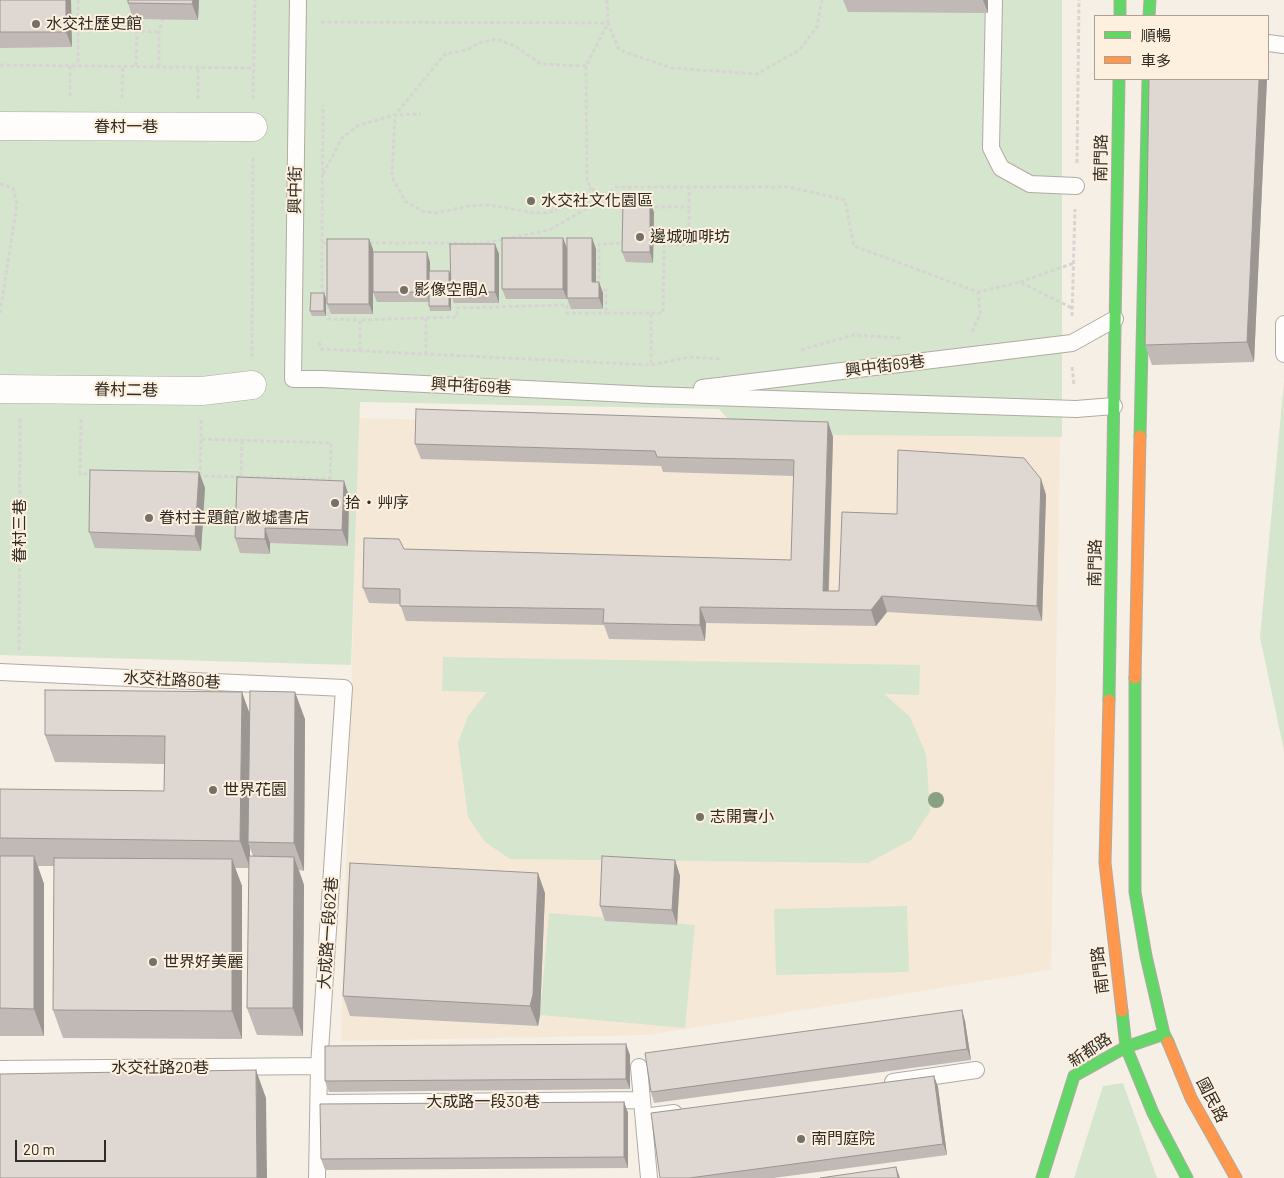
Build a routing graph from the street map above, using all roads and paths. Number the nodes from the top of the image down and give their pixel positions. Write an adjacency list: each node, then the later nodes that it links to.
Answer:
1 (78, 0): 20 (path)
2 (255, 0): 25 (path)
3 (298, 0): 66 (lane, 興中街)
4 (607, 0): 14 (path)
5 (822, 0): 14 (path)
6 (994, 0): 36 (lane)
7 (1079, 0): 36 (path)
8 (1120, 0): 11 (street)
9 (1150, 0): 12 (street)
10 (164, 10): 15 (path)
11 (1120, 15)
12 (1150, 15)
13 (318, 22): 14 (path)
14 (608, 23): 23 (path)
15 (159, 32): 22 (path); 24 (path)
16 (1269, 43): 17 (lane)
17 (1284, 46)
18 (0, 65): 19 (path)
19 (70, 66): 20 (path); 28 (path)
20 (78, 66): 21 (path)
21 (123, 66): 22 (path); 29 (path)
22 (136, 66): 24 (path)
23 (586, 66): 31 (path); 38 (path)
24 (159, 67): 25 (path)
25 (253, 68): 33 (path)
26 (1119, 80): 53 (street, 南門路)
27 (1148, 80): 86 (street)
28 (70, 102)
29 (122, 102)
30 (421, 114): 31 (path)
31 (395, 115): 34 (path); 38 (path)
32 (0, 126): 33 (street, 眷村一巷)
33 (253, 127): 67 (path)
34 (322, 174)
35 (0, 184): 49 (path)
36 (1076, 186): 46 (path)
37 (689, 187): 39 (path); 43 (path); 48 (path)
38 (592, 188): 39 (path)
39 (602, 200): 40 (path); 45 (path)
40 (622, 207): 41 (path); 50 (path)
41 (632, 207)
42 (641, 207): 43 (path)
43 (689, 207): 51 (path)
44 (331, 243): 54 (path)
45 (360, 243)
46 (1074, 263): 47 (path); 47 (path)
47 (1020, 282): 48 (path)
48 (978, 292): 56 (path)
49 (0, 313)
50 (606, 313): 51 (path); 52 (path)
51 (651, 313): 64 (path)
52 (426, 318): 54 (path); 61 (path)
53 (1115, 319): 72 (lane, 興中街69巷); 73 (street, 南門路)
54 (360, 320): 60 (path)
55 (1284, 324): 62 (lane)
56 (964, 335)
57 (902, 338): 59 (path)
58 (321, 349): 60 (path)
59 (800, 350)
60 (360, 351): 61 (path)
61 (426, 354): 64 (path)
62 (1284, 354)
63 (727, 360): 64 (path)
64 (651, 365)
65 (1072, 366): 69 (path)
66 (293, 379): 72 (lane, 興中街69巷)
67 (252, 385): 71 (street, 眷村二巷)
68 (10, 389): 70 (street, 眷村二巷); 84 (path, 眷村三巷)
69 (1074, 389)
70 (81, 390): 71 (street, 眷村二巷); 76 (path)
71 (202, 392): 74 (path)
72 (650, 394): 73 (lane, 興中街69巷)
73 (1114, 406): 87 (street, 南門路)
74 (201, 439): 75 (path); 78 (path)
75 (242, 441): 79 (path); 80 (path)
76 (99, 474)
77 (191, 476): 78 (path)
78 (200, 476): 79 (path); 81 (path)
79 (241, 477): 80 (path)
80 (330, 478): 82 (path)
81 (196, 482)
82 (330, 487)
83 (0, 672): 84 (lane, 水交社路80巷)
84 (19, 673): 85 (lane, 水交社路80巷)
85 (344, 688): 88 (lane, 大成路一段62巷)
86 (1164, 1034): 87 (street, 新都路); 101 (street, 國民路)
87 (1126, 1047): 99 (street, 新都路); 100 (street)
88 (320, 1066): 90 (lane, 水交社路20巷); 97 (lane, 大成路一段62巷)
89 (639, 1067): 93 (lane)
90 (0, 1069)
91 (976, 1070): 92 (lane)
92 (878, 1084)
93 (642, 1100): 94 (lane, 大成路一段30巷); 96 (lane)
94 (325, 1103)
95 (692, 1110): 96 (lane)
96 (644, 1117): 98 (lane)
97 (317, 1178)
98 (649, 1178)
99 (1042, 1178)
100 (1187, 1178)
101 (1236, 1178)

